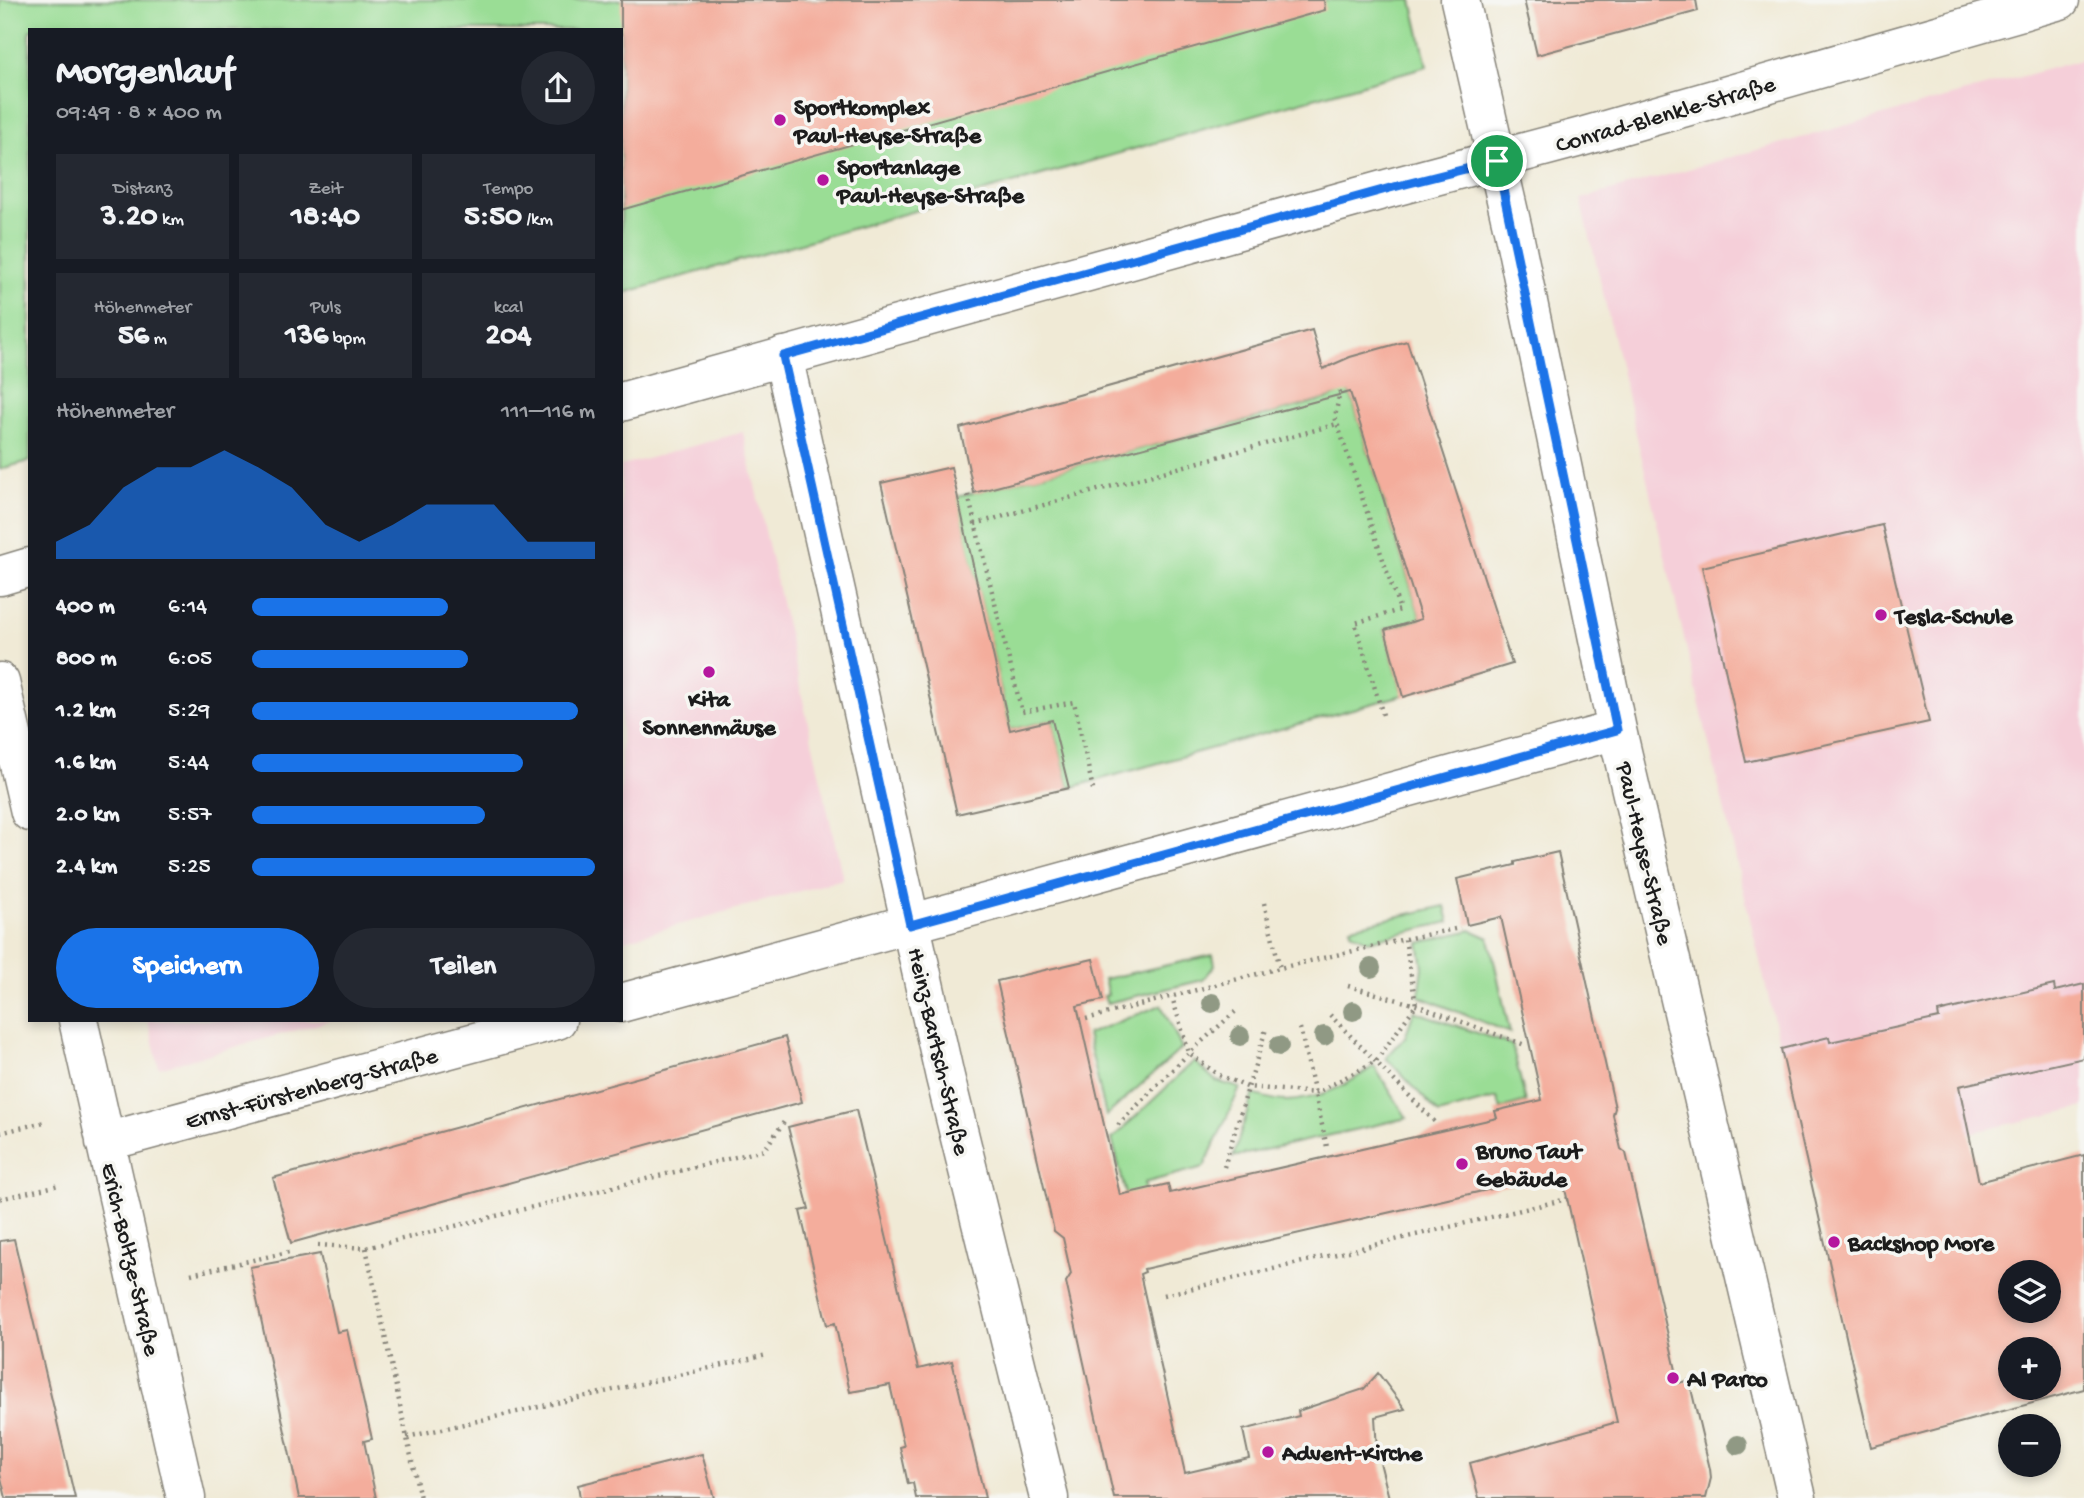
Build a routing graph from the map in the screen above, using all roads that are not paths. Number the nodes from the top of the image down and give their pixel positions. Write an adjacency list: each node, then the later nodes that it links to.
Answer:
1 (1460, 0): 3 (street, Paul-Heyse-Straße)
2 (2060, 0): 3 (street, Conrad-Blenkle-Straße)
3 (1497, 161): 4 (street, Conrad-Blenkle-Straße); 9 (street, Paul-Heyse-Straße)
4 (783, 356): 5 (street, Conrad-Blenkle-Straße); 11 (street, Heinz-Bartsch-Straße)
5 (623, 401)
6 (28, 568): 7 (street)
7 (0, 576)
8 (0, 682): 10 (street)
9 (1617, 730): 11 (street); 18 (street, Paul-Heyse-Straße)
10 (28, 803)
11 (910, 925): 12 (street); 17 (street, Heinz-Bartsch-Straße)
12 (623, 1002)
13 (78, 1022): 15 (street, Erich-Boltze-Straße)
14 (550, 1022): 15 (street, Ernst-Fürstenberg-Straße)
15 (105, 1142): 16 (street, Erich-Boltze-Straße)
16 (186, 1498)
17 (1049, 1498)
18 (1797, 1498)

